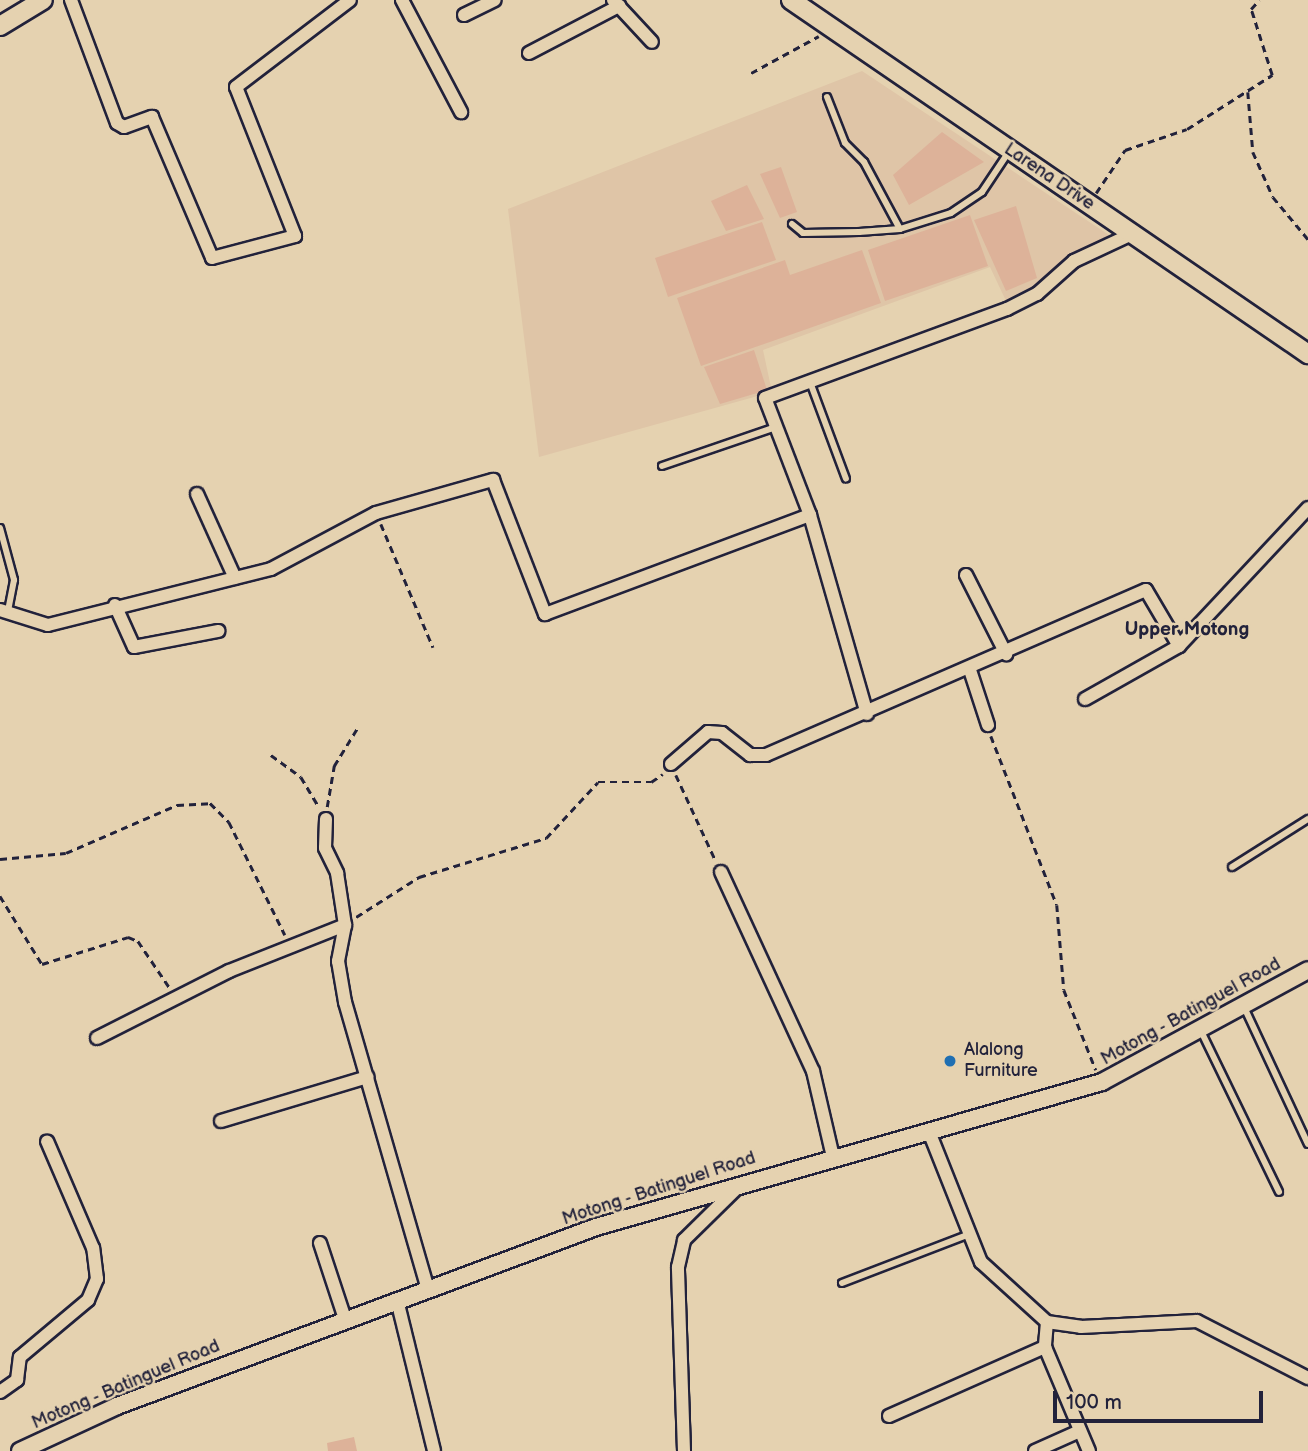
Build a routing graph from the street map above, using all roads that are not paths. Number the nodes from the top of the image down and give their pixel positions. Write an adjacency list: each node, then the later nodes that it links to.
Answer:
1 (43, 0): 9 (main road)
2 (71, 0): 3 (street)
3 (349, 0)
4 (402, 0): 13 (street)
5 (495, 0): 8 (street)
6 (791, 0): 14 (main road, Larena Drive)
7 (616, 3): 10 (street); 11 (street)
8 (464, 15)
9 (0, 26)
10 (652, 42)
11 (529, 53)
12 (827, 97): 16 (lane)
13 (461, 112)
14 (1010, 150): 16 (lane); 17 (main road, Larena Drive)
15 (792, 224): 16 (lane)
16 (900, 229)
17 (1132, 234): 18 (main road, Larena Drive); 19 (street)
18 (1308, 354)
19 (810, 382): 20 (street); 22 (lane)
20 (776, 427): 21 (lane); 25 (street)
21 (662, 466)
22 (846, 479)
23 (197, 494): 28 (street)
24 (1308, 508): 32 (street)
25 (810, 515): 28 (street); 36 (street)
26 (0, 528): 30 (lane)
27 (966, 575): 33 (street)
28 (234, 578): 29 (street)
29 (115, 606): 30 (street); 31 (street)
30 (4, 611)
31 (218, 631)
32 (1179, 646): 33 (street); 35 (street)
33 (1006, 654): 34 (street)
34 (970, 670): 36 (street); 37 (street)
35 (1085, 699)
36 (867, 714): 38 (street)
37 (988, 725)
38 (671, 764)
39 (326, 819): 43 (street)
40 (1308, 819): 41 (lane)
41 (1232, 867)
42 (721, 872): 53 (street)
43 (345, 925): 47 (street); 48 (street)
44 (1308, 970): 45 (street, Motong - Batinguel Road)
45 (1243, 1005): 46 (street, Motong - Batinguel Road); 52 (lane)
46 (1199, 1028): 50 (street, Motong - Batinguel Road); 55 (lane)
47 (97, 1038)
48 (368, 1077): 49 (street); 59 (street)
49 (220, 1121)
50 (930, 1134): 53 (street, Motong - Batinguel Road); 56 (street)
51 (47, 1140): 65 (street)
52 (1308, 1144)
53 (833, 1157): 54 (street, Motong - Batinguel Road)
54 (745, 1181): 59 (street, Motong - Batinguel Road); 70 (street)
55 (1279, 1192)
56 (967, 1235): 58 (lane); 62 (street)
57 (320, 1243): 61 (street)
58 (842, 1283)
59 (428, 1289): 60 (street, Motong - Batinguel Road)
60 (397, 1300): 61 (street, Motong - Batinguel Road); 69 (street)
61 (345, 1319): 68 (street, Motong - Batinguel Road)
62 (1047, 1322): 63 (street); 64 (street)
63 (1045, 1346): 66 (street); 67 (street)
64 (1308, 1378)
65 (0, 1392)
66 (889, 1416)
67 (1080, 1431): 71 (street); 72 (street)
68 (24, 1450)
69 (435, 1451)
70 (684, 1451)
71 (1035, 1451)
72 (1089, 1451)

